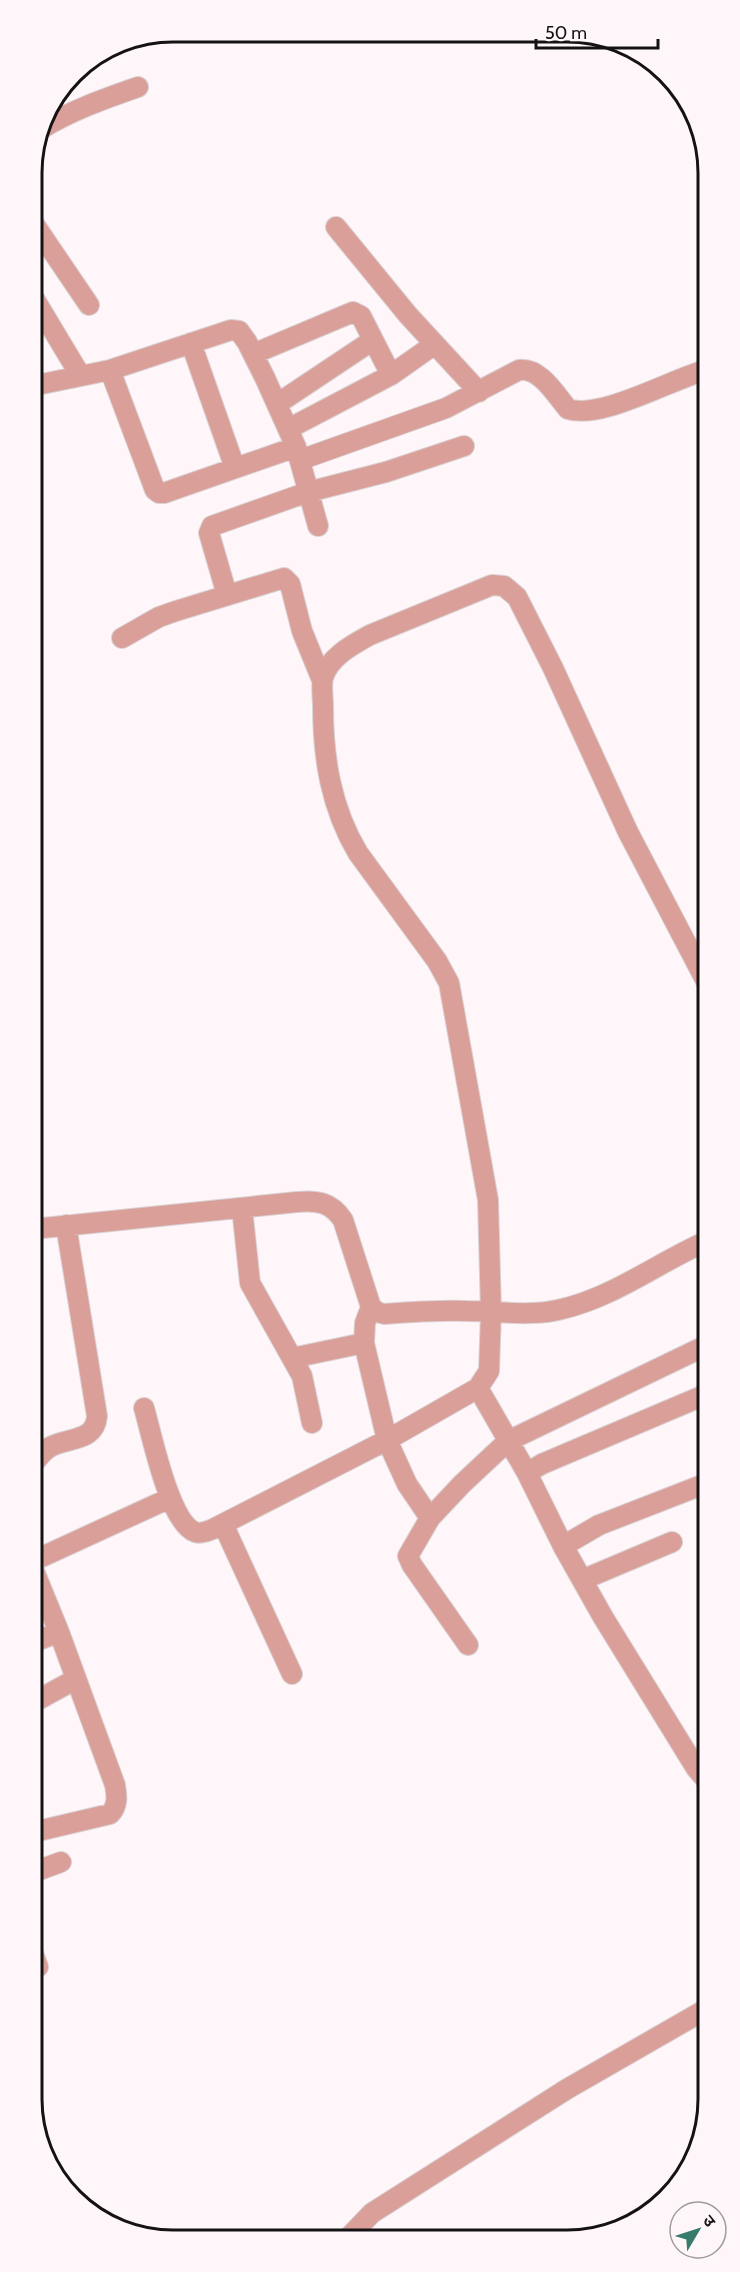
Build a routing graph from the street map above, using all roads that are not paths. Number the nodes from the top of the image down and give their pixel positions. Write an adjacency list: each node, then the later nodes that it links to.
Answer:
1 (138, 87): 2 (street)
2 (52, 122)
3 (336, 227): 9 (street)
4 (42, 236): 5 (street)
5 (89, 305)
6 (42, 312): 13 (street)
7 (373, 340): 10 (street); 14 (street); 17 (street)
8 (191, 343): 10 (street); 11 (street); 20 (street)
9 (435, 344): 14 (street); 16 (street)
10 (253, 354): 17 (street)
11 (110, 370): 13 (street); 20 (street)
12 (698, 373): 16 (street)
13 (80, 375): 15 (street)
14 (391, 375): 18 (street)
15 (42, 384)
16 (479, 392): 18 (street)
17 (277, 404): 18 (street)
18 (295, 445): 20 (street); 21 (street)
19 (464, 446): 21 (street)
20 (235, 468)
21 (308, 492): 22 (street); 23 (street)
22 (318, 526)
23 (227, 595): 24 (street); 25 (street)
24 (122, 638)
25 (322, 680): 26 (street); 32 (street)
26 (698, 965)
27 (242, 1208): 28 (street); 31 (street); 35 (street)
28 (66, 1225): 29 (street); 42 (street)
29 (42, 1227)
30 (698, 1245): 32 (street)
31 (371, 1307): 32 (street); 33 (street)
32 (491, 1312): 36 (street)
33 (364, 1343): 35 (street); 40 (street)
34 (698, 1349): 41 (street)
35 (292, 1358): 39 (street)
36 (478, 1388): 40 (street); 41 (street)
37 (698, 1398): 43 (street)
38 (144, 1408): 45 (street)
39 (312, 1423)
40 (387, 1440): 46 (street); 47 (street)
41 (508, 1441): 43 (street); 46 (street)
42 (42, 1454)
43 (527, 1473): 49 (street)
44 (698, 1487): 49 (street)
45 (170, 1498): 47 (street); 50 (street)
46 (430, 1518): 55 (street)
47 (223, 1524): 56 (street)
48 (672, 1542): 51 (street)
49 (564, 1546): 51 (street)
50 (42, 1557)
51 (582, 1580): 59 (street)
52 (42, 1602): 53 (street)
53 (59, 1632): 54 (street); 57 (street)
54 (42, 1639)
55 (468, 1645)
56 (292, 1674)
57 (76, 1679): 58 (street); 60 (street)
58 (42, 1698)
59 (698, 1770)
60 (42, 1830)
61 (61, 1862): 62 (street)
62 (42, 1869)
63 (698, 2014): 64 (street)
64 (356, 2230)

